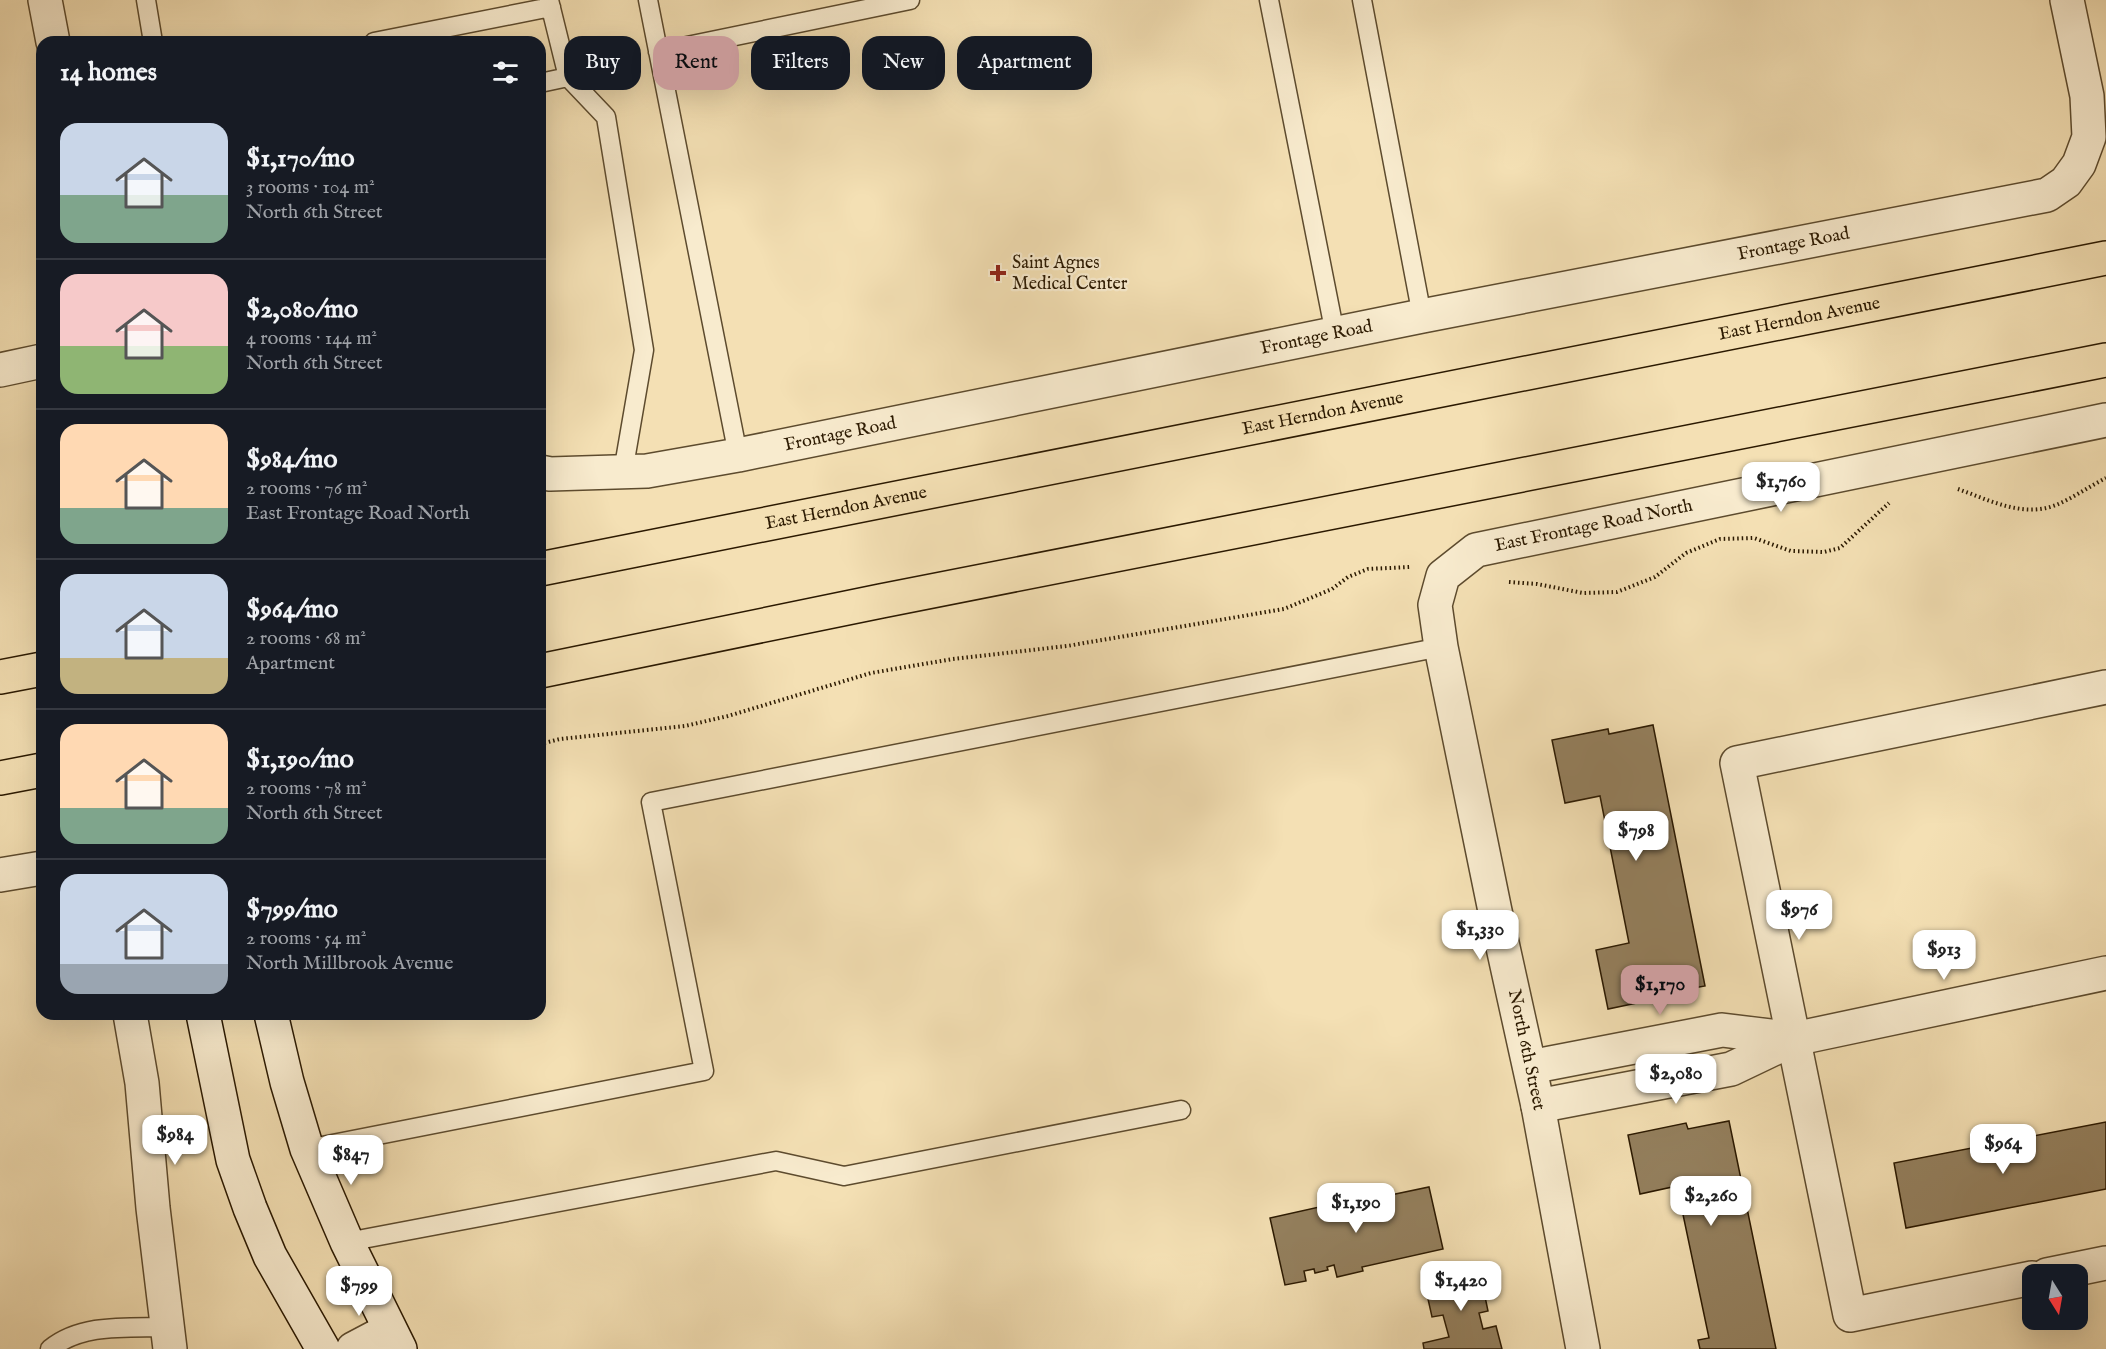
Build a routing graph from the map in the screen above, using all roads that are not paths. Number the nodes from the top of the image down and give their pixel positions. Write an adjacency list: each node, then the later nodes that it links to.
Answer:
1 (45, 0): 9 (street)
2 (147, 0): 10 (lane)
3 (648, 0): 12 (lane)
4 (910, 0): 13 (lane)
5 (1269, 0): 21 (lane)
6 (1362, 0): 20 (lane)
7 (2067, 0): 20 (street, Frontage Road)
8 (550, 3): 11 (lane); 14 (lane)
9 (52, 36)
10 (152, 36)
11 (401, 36)
12 (655, 36)
13 (736, 36)
14 (564, 61)
15 (564, 78): 16 (lane)
16 (546, 82)
17 (580, 90): 27 (lane)
18 (666, 90): 26 (lane)
19 (2106, 258): 29 (main road, East Herndon Avenue)
20 (1422, 316): 21 (street, Frontage Road)
21 (1335, 334): 26 (street, Frontage Road)
22 (2106, 360): 33 (main road)
23 (36, 362): 24 (street)
24 (0, 370)
25 (2106, 420): 30 (street, East Frontage Road North)
26 (738, 455): 27 (street, Frontage Road)
27 (623, 472): 28 (street, Frontage Road)
28 (546, 473)
29 (546, 568)
30 (1443, 576): 31 (street, North 6th Street)
31 (1441, 647): 45 (street, North 6th Street); 48 (lane)
32 (36, 670): 34 (main road)
33 (546, 670)
34 (0, 677)
35 (2106, 687): 44 (street)
36 (36, 771): 37 (main road)
37 (0, 778)
38 (36, 869): 39 (street)
39 (0, 875)
40 (2106, 972): 44 (street)
41 (131, 1020): 53 (street)
42 (204, 1020): 56 (street)
43 (272, 1020): 48 (street)
44 (1794, 1039): 45 (street); 46 (street); 52 (street)
45 (1530, 1067): 46 (street, North 6th Street)
46 (1538, 1106): 58 (street, North 6th Street)
47 (1181, 1110): 49 (lane)
48 (307, 1149): 49 (street)
49 (347, 1242): 54 (street)
50 (2106, 1263): 51 (street)
51 (2088, 1267)
52 (2022, 1280)
53 (168, 1338): 55 (lane)
54 (394, 1339): 57 (street)
55 (50, 1349)
56 (323, 1349)
57 (353, 1349)
58 (1582, 1349)

